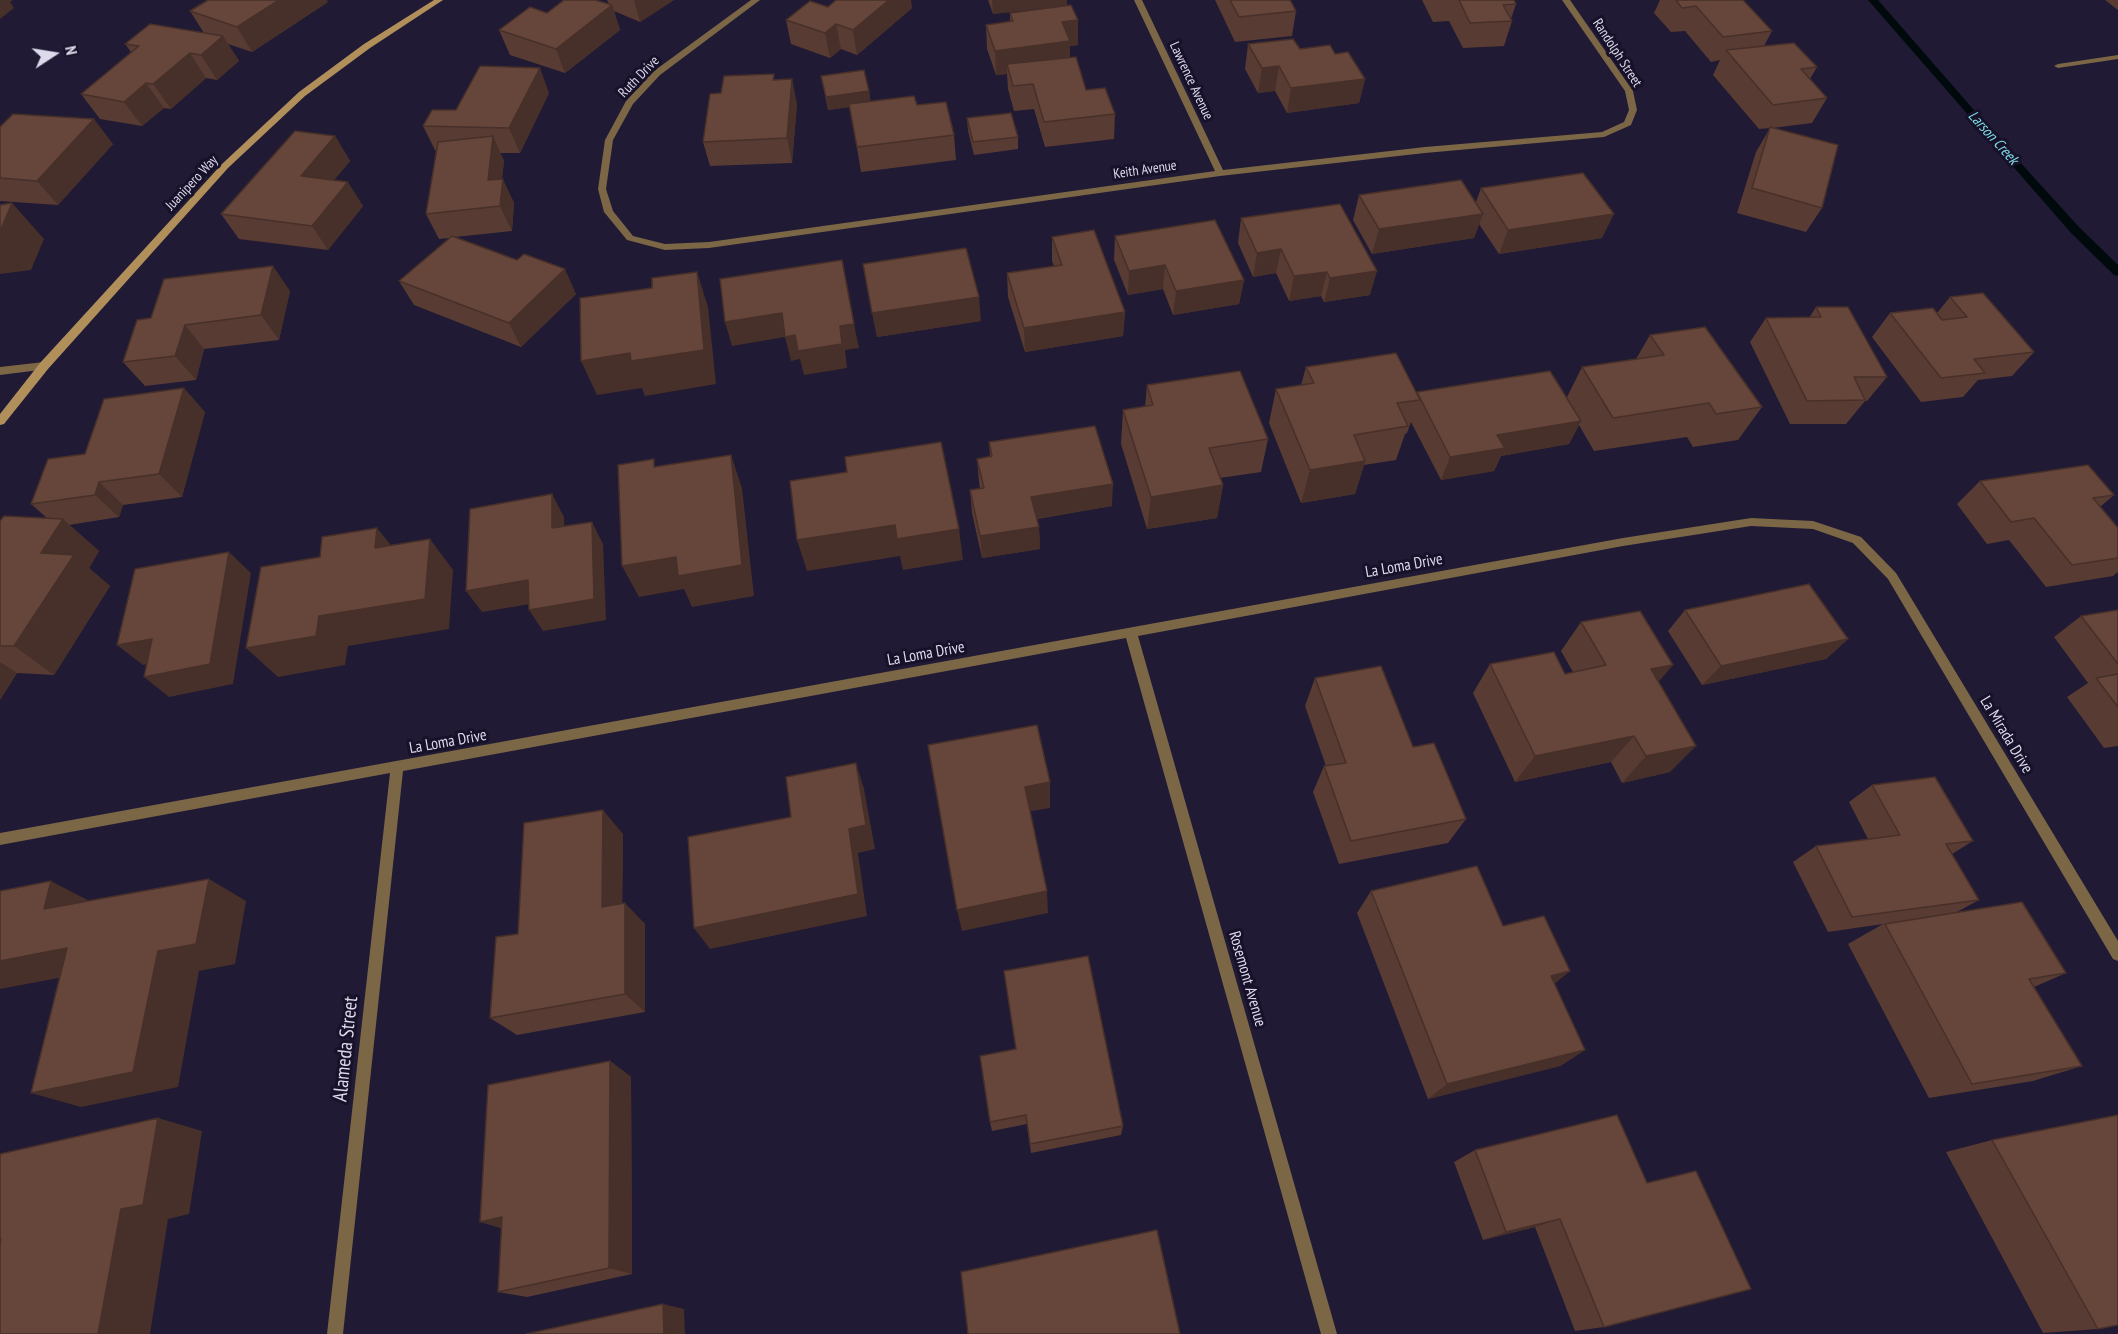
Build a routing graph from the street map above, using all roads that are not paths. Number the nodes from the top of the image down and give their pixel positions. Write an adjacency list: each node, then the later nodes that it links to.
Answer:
1 (439, 0): 10 (street, Juanipero Way)
2 (756, 0): 9 (street, Ruth Drive)
3 (1138, 0): 8 (street, Lawrence Avenue)
4 (1566, 0): 7 (street, Randolph Street)
5 (2118, 57): 6 (street)
6 (2058, 66)
7 (1628, 123): 8 (street, Keith Avenue)
8 (1220, 173): 9 (street, Keith Avenue)
9 (665, 247)
10 (44, 366): 11 (street); 12 (street, Juanipero Way)
11 (0, 371)
12 (0, 421)
13 (1857, 540): 14 (street, La Loma Drive); 17 (street, La Mirada Drive)
14 (1131, 633): 15 (street, La Loma Drive); 19 (street, Rosemont Avenue)
15 (397, 768): 16 (street, La Loma Drive); 18 (street, Alameda Street)
16 (0, 839)
17 (2118, 954)
18 (335, 1334)
19 (1329, 1334)

